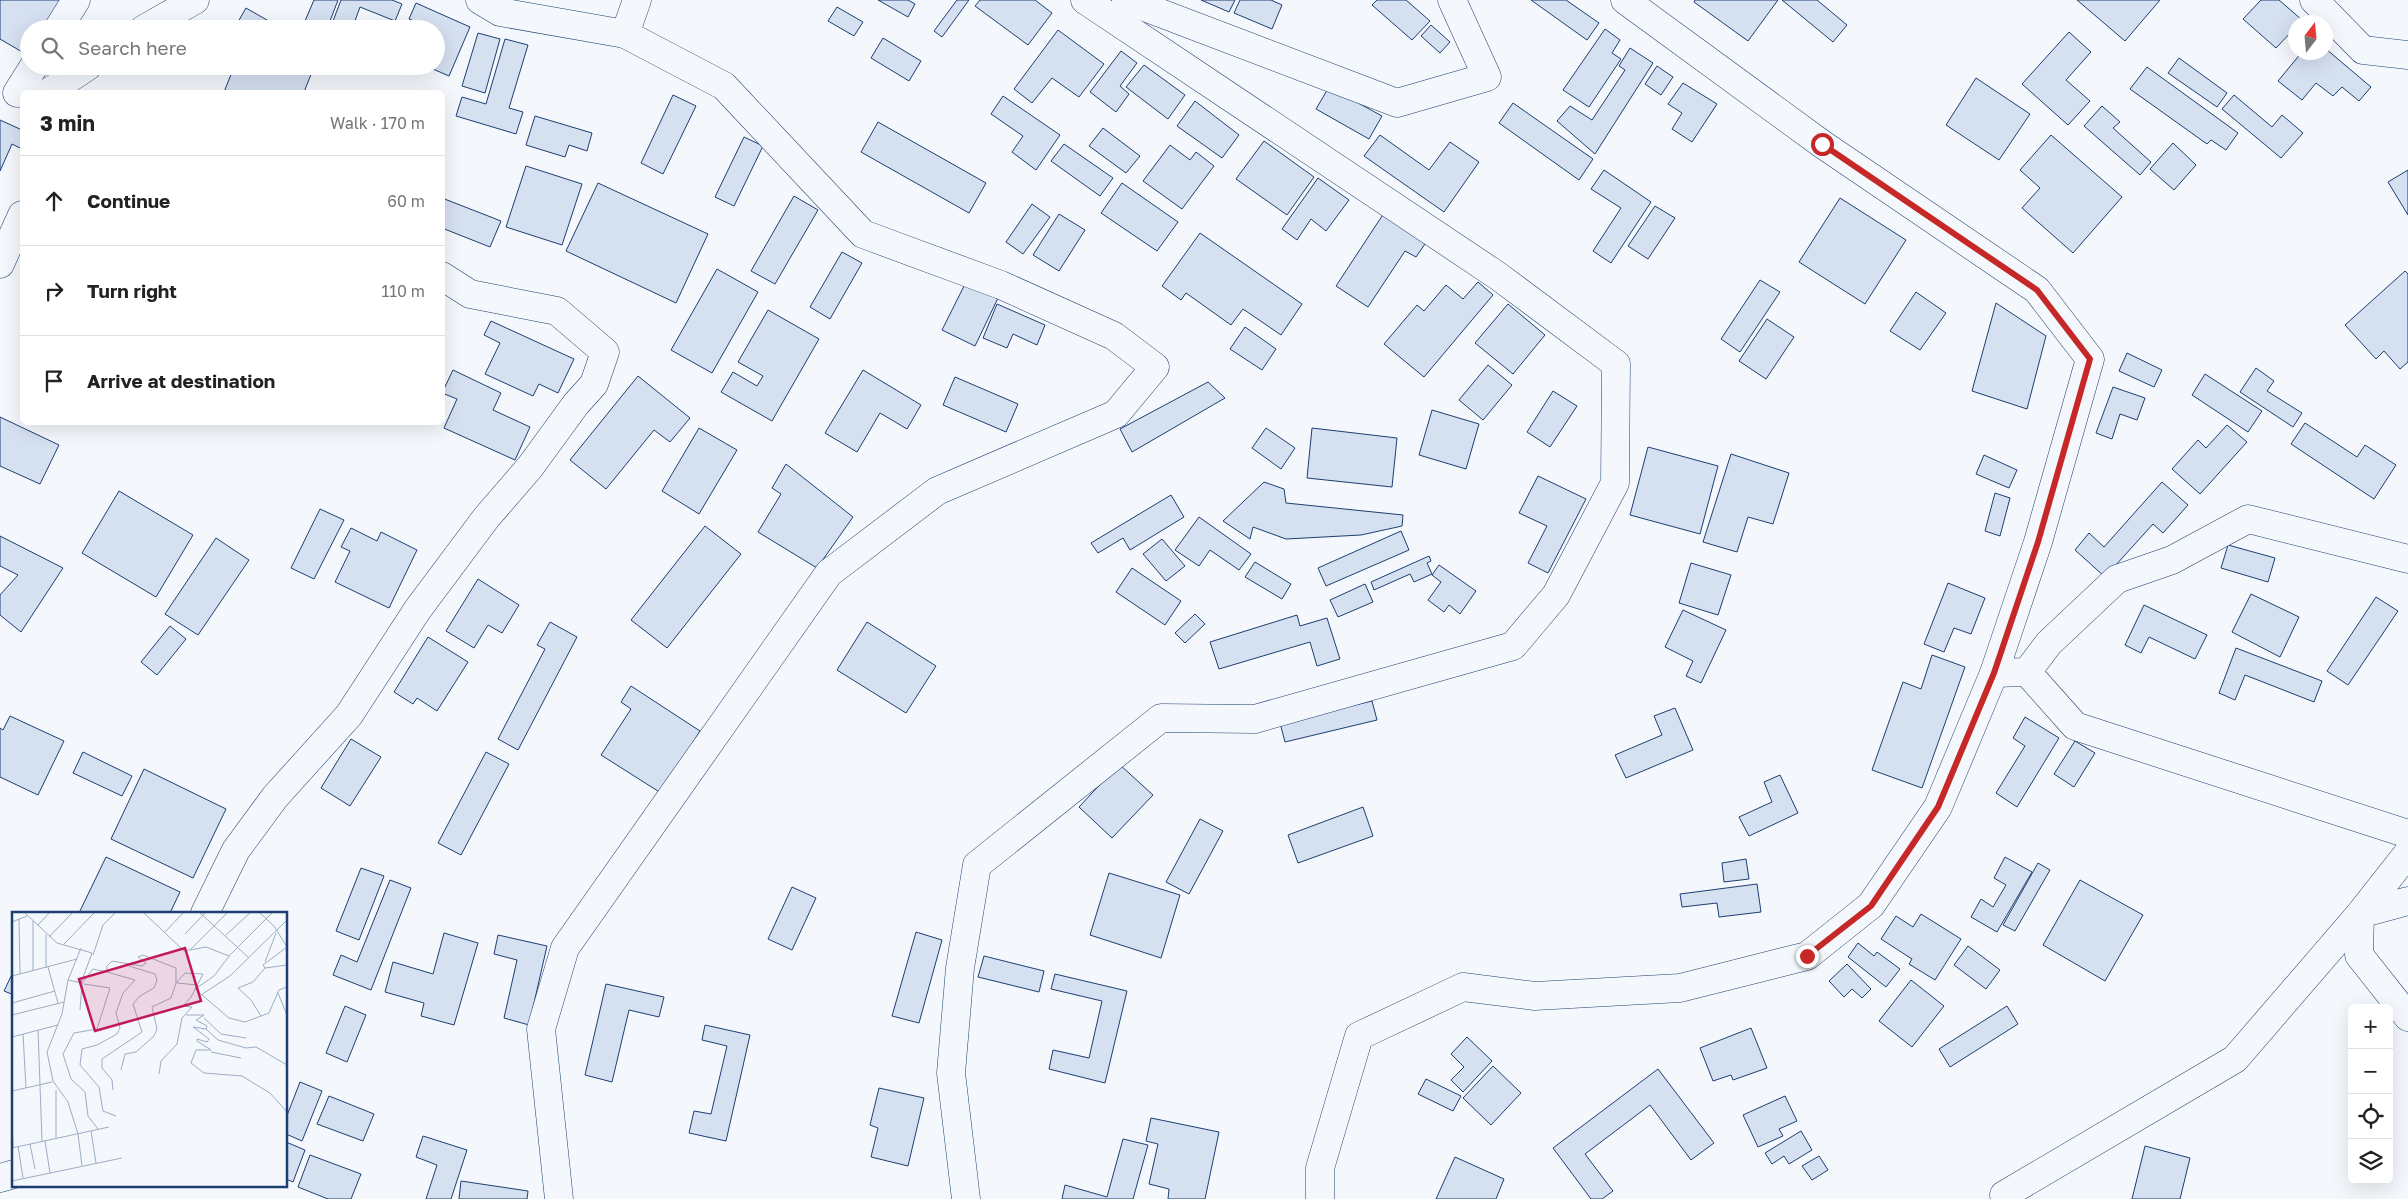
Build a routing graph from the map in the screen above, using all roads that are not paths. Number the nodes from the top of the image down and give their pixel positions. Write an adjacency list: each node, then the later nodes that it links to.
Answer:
1 (76, 0): 10 (street)
2 (195, 0): 11 (street)
3 (480, 0): 12 (street)
4 (637, 0): 12 (street)
5 (1085, 0): 31 (street)
6 (1126, 0): 7 (street)
7 (1452, 0)
8 (1625, 0): 23 (street)
9 (2314, 0): 13 (street)
10 (64, 20)
11 (160, 20)
12 (625, 34): 30 (street)
13 (2408, 55)
14 (27, 75): 17 (street)
15 (74, 75): 16 (street)
16 (52, 90)
17 (13, 93)
18 (20, 219): 19 (street)
19 (0, 264)
20 (445, 278): 27 (street)
21 (2408, 559): 22 (street)
22 (2027, 672): 23 (street); 24 (street)
23 (1994, 673): 32 (street)
24 (2408, 834)
25 (2408, 853): 28 (street)
26 (2408, 901): 28 (street)
27 (205, 912)
28 (2360, 914): 29 (street); 33 (street)
29 (2408, 1017)
30 (559, 1199)
31 (966, 1199)
32 (1320, 1199)
33 (2006, 1199)

